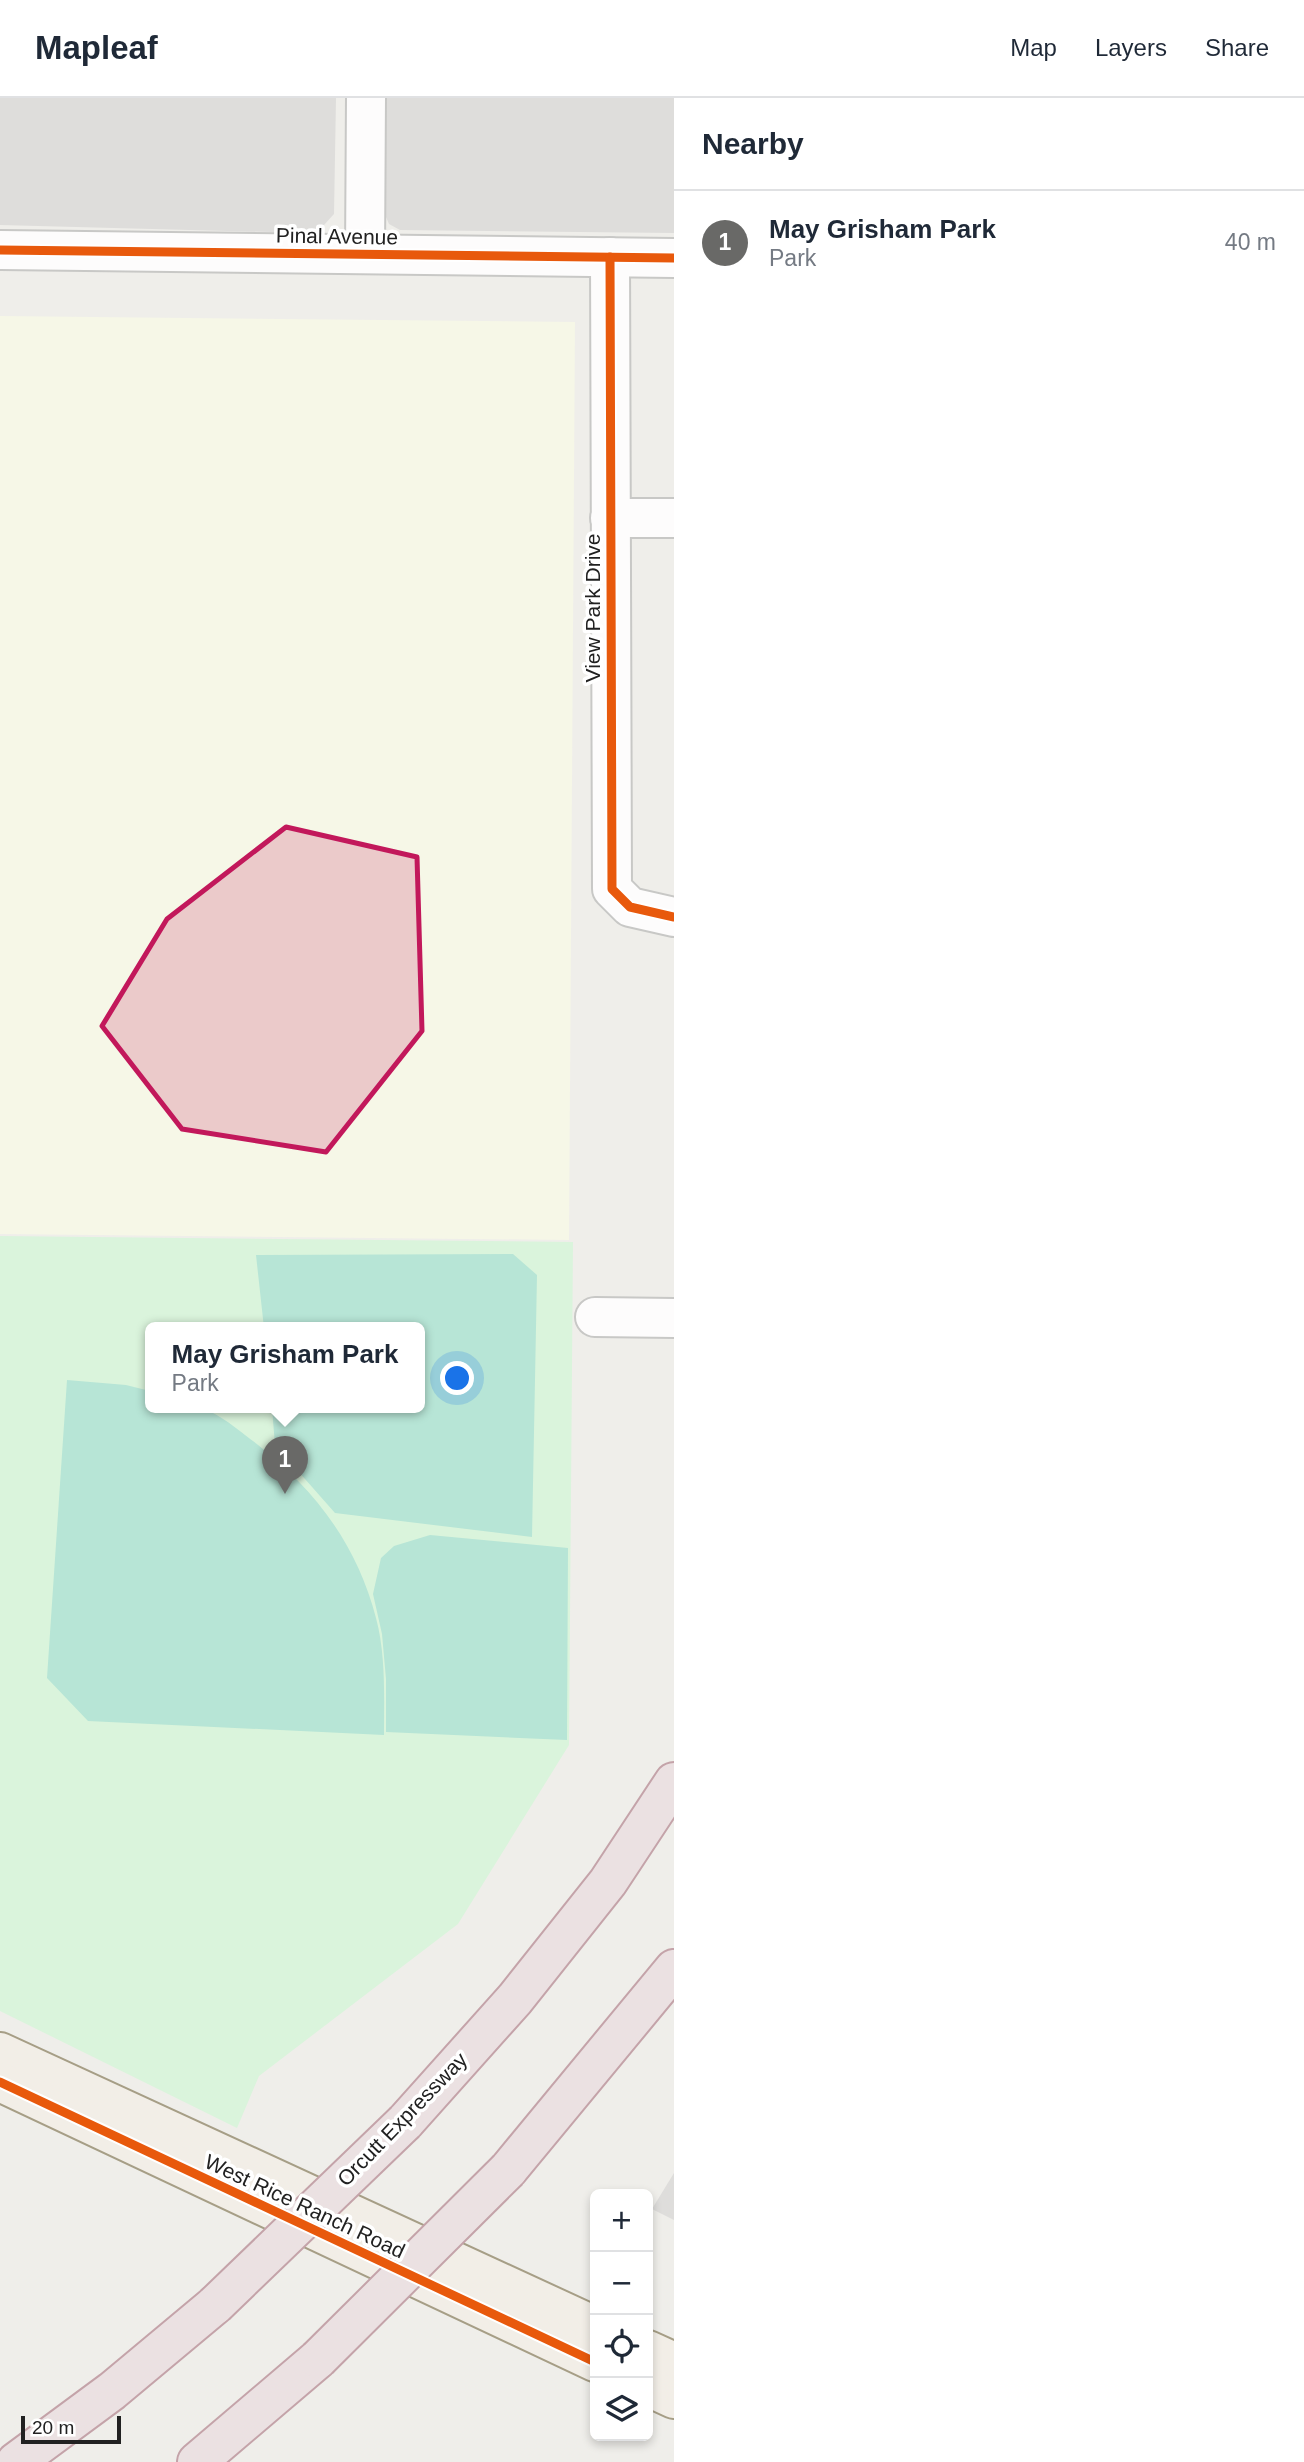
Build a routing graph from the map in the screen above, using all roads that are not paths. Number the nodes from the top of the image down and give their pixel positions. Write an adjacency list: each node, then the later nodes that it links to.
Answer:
1 (366, 98): 3 (street)
2 (0, 250): 3 (street, Pinal Avenue)
3 (365, 254): 4 (street, Pinal Avenue)
4 (610, 257): 5 (street, Pinal Avenue); 6 (street, View Park Drive)
5 (674, 258)
6 (610, 518): 7 (street); 8 (street, View Park Drive)
7 (674, 518)
8 (674, 917)
9 (595, 1317): 10 (street)
10 (674, 1318)
11 (674, 1782): 21 (highway, Orcutt Expressway, bridge)
12 (674, 1969): 22 (highway, bridge)
13 (0, 2052): 15 (main road, West Rice Ranch Road)
14 (0, 2082): 17 (main road, West Rice Ranch Road)
15 (590, 2324)
16 (653, 2352): 18 (main road)
17 (590, 2360)
18 (674, 2362)
19 (653, 2389): 20 (main road)
20 (674, 2399)
21 (16, 2462)
22 (197, 2462)

